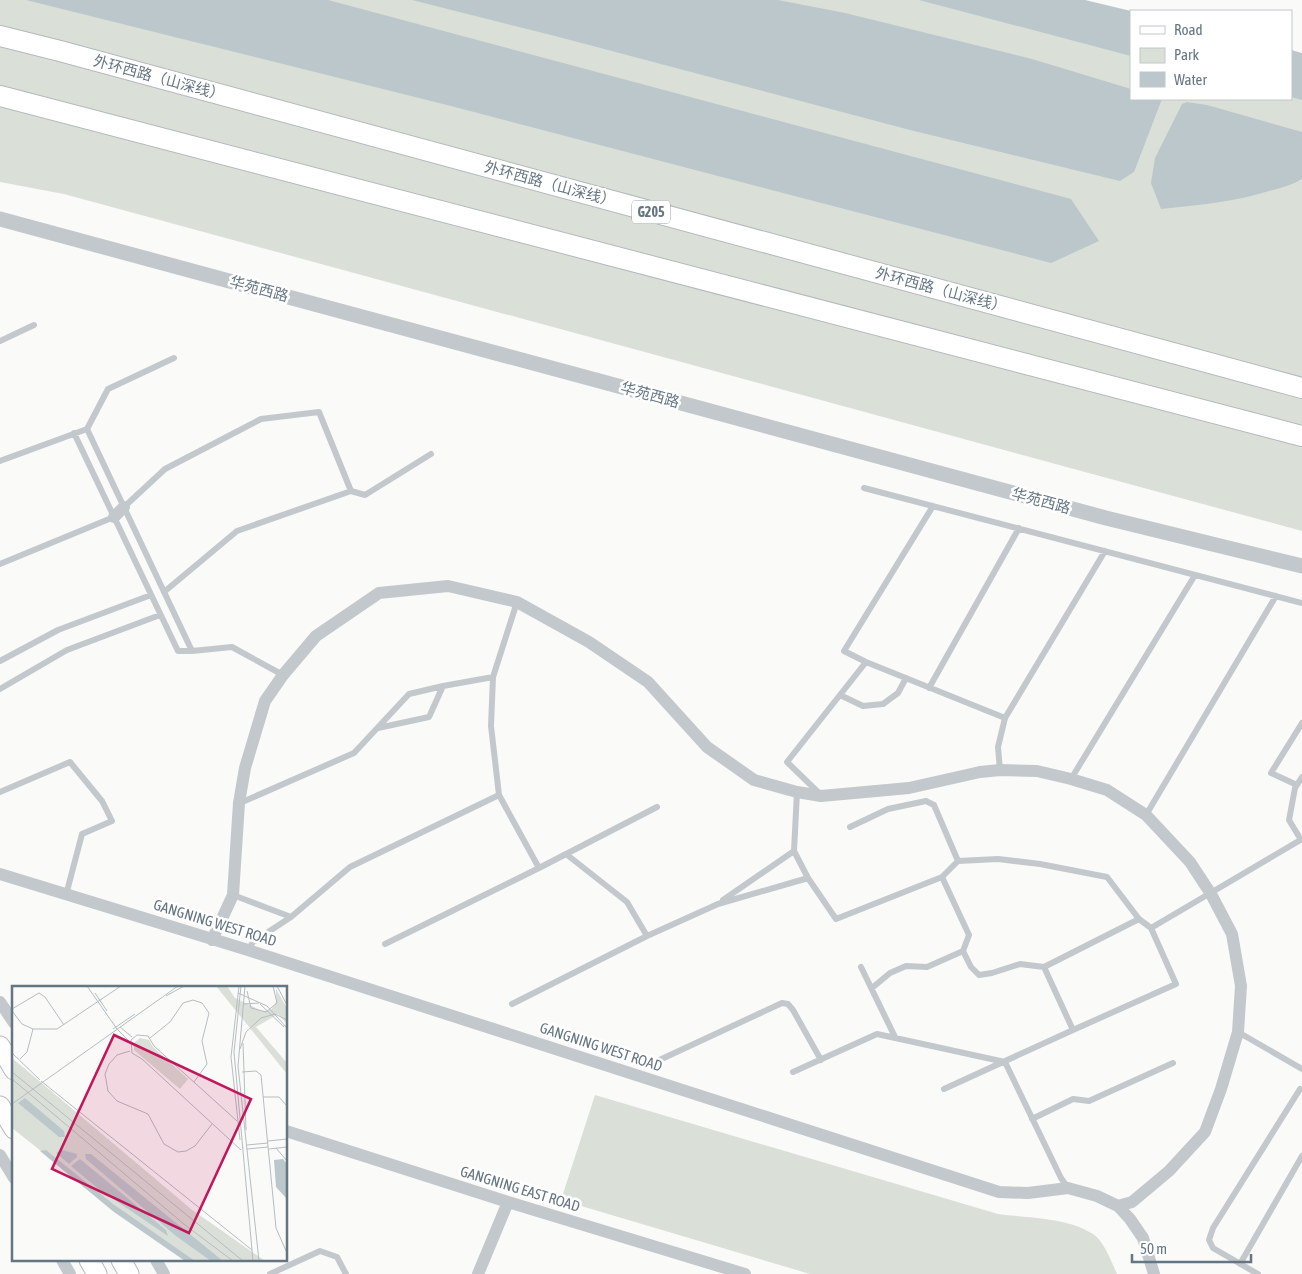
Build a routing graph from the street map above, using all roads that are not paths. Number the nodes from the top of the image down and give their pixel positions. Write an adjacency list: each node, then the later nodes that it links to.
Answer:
1 (0, 36): 7 (highway, 外环西路（山深线） / G205)
2 (0, 96): 10 (highway)
3 (0, 219): 21 (street, 华苑西路)
4 (34, 325): 5 (lane)
5 (0, 341)
6 (174, 358): 8 (lane)
7 (1302, 388)
8 (86, 429): 9 (lane); 16 (lane)
9 (74, 434): 12 (lane); 17 (lane)
10 (1302, 436)
11 (431, 454): 14 (lane)
12 (0, 461)
13 (864, 488): 15 (lane)
14 (351, 491): 16 (lane); 23 (lane)
15 (933, 506): 18 (lane); 31 (lane)
16 (124, 507): 17 (street); 23 (lane)
17 (114, 517): 20 (lane); 24 (lane)
18 (1019, 528): 19 (lane); 36 (lane)
19 (1105, 551): 22 (lane); 39 (lane)
20 (0, 564)
21 (1302, 566)
22 (1195, 575): 25 (lane); 44 (lane)
23 (164, 592): 29 (lane)
24 (151, 595): 28 (lane); 30 (lane)
25 (1276, 596): 27 (lane); 52 (lane)
26 (517, 602): 32 (street); 33 (lane); 47 (street)
27 (1302, 603)
28 (160, 614): 29 (lane); 37 (lane)
29 (192, 651): 32 (lane)
30 (0, 661)
31 (866, 662): 34 (lane); 38 (lane)
32 (283, 675): 50 (street)
33 (493, 678): 35 (lane); 48 (lane)
34 (906, 678): 36 (lane); 38 (lane)
35 (443, 686): 41 (lane); 41 (lane)
36 (929, 688): 39 (lane)
37 (0, 689)
38 (840, 695): 49 (lane)
39 (1005, 718): 42 (lane)
40 (1302, 723): 45 (lane)
41 (377, 729): 50 (lane)
42 (1000, 770): 44 (street); 49 (street)
43 (1302, 777): 45 (lane)
44 (1071, 779): 52 (street)
45 (1297, 785): 54 (lane)
46 (0, 792): 62 (lane)
47 (797, 792): 49 (street); 55 (lane)
48 (499, 795): 58 (lane); 66 (lane)
49 (821, 796)
50 (240, 803): 64 (street)
51 (657, 807): 56 (lane)
52 (1146, 816): 63 (street)
53 (850, 827): 57 (lane)
54 (1302, 840): 63 (lane)
55 (794, 850): 61 (lane); 65 (lane)
56 (566, 854): 58 (lane); 69 (lane)
57 (958, 862): 60 (lane); 67 (lane)
58 (539, 868): 71 (lane)
59 (0, 874): 62 (street, GANGNING WEST ROAD)
60 (942, 876): 61 (lane); 73 (lane)
61 (808, 878): 65 (lane)
62 (66, 894): 70 (street, GANGNING WEST ROAD)
63 (1211, 894): 68 (lane); 81 (street)
64 (233, 895): 66 (lane); 70 (street)
65 (718, 904): 69 (lane)
66 (291, 917): 72 (lane)
67 (1139, 920): 68 (lane); 75 (lane)
68 (1151, 928): 80 (lane)
69 (647, 936): 78 (lane)
70 (212, 940): 72 (street, GANGNING WEST ROAD)
71 (385, 944)
72 (248, 950): 100 (street, GANGNING WEST ROAD)
73 (963, 951): 75 (lane); 76 (lane)
74 (861, 967): 76 (lane)
75 (1044, 967): 80 (lane)
76 (872, 988): 82 (lane)
77 (0, 1002): 79 (street)
78 (512, 1004)
79 (12, 1020)
80 (1073, 1030): 85 (lane)
81 (1238, 1032): 89 (lane); 102 (street)
82 (896, 1037): 84 (lane); 85 (lane)
83 (0, 1046): 88 (main road)
84 (821, 1060): 86 (lane); 90 (lane)
85 (1005, 1062): 92 (lane); 94 (lane)
86 (653, 1063)
87 (1173, 1063): 94 (lane)
88 (12, 1067)
89 (1302, 1069)
90 (793, 1072)
91 (1301, 1088): 107 (lane)
92 (944, 1089)
93 (0, 1106): 95 (main road)
94 (1032, 1119): 100 (lane)
95 (12, 1126)
96 (288, 1132): 101 (street, GANGNING EAST ROAD)
97 (0, 1155): 99 (street)
98 (1302, 1156): 107 (lane)
99 (12, 1175)
100 (1068, 1188): 102 (street, GANGNING WEST ROAD)
101 (508, 1202): 114 (street); 115 (street, GANGNING EAST ROAD)
102 (1118, 1206): 116 (street, GANGNING WEST ROAD)
103 (63, 1262): 108 (street)
104 (90, 1262): 109 (main road)
105 (122, 1262): 110 (main road)
106 (157, 1262): 111 (street)
107 (1240, 1264): 117 (lane)
108 (70, 1274)
109 (97, 1274)
110 (129, 1274)
111 (164, 1274)
112 (270, 1274): 113 (lane)
113 (346, 1274)
114 (478, 1274)
115 (745, 1274)
116 (1154, 1274)
117 (1258, 1274)

